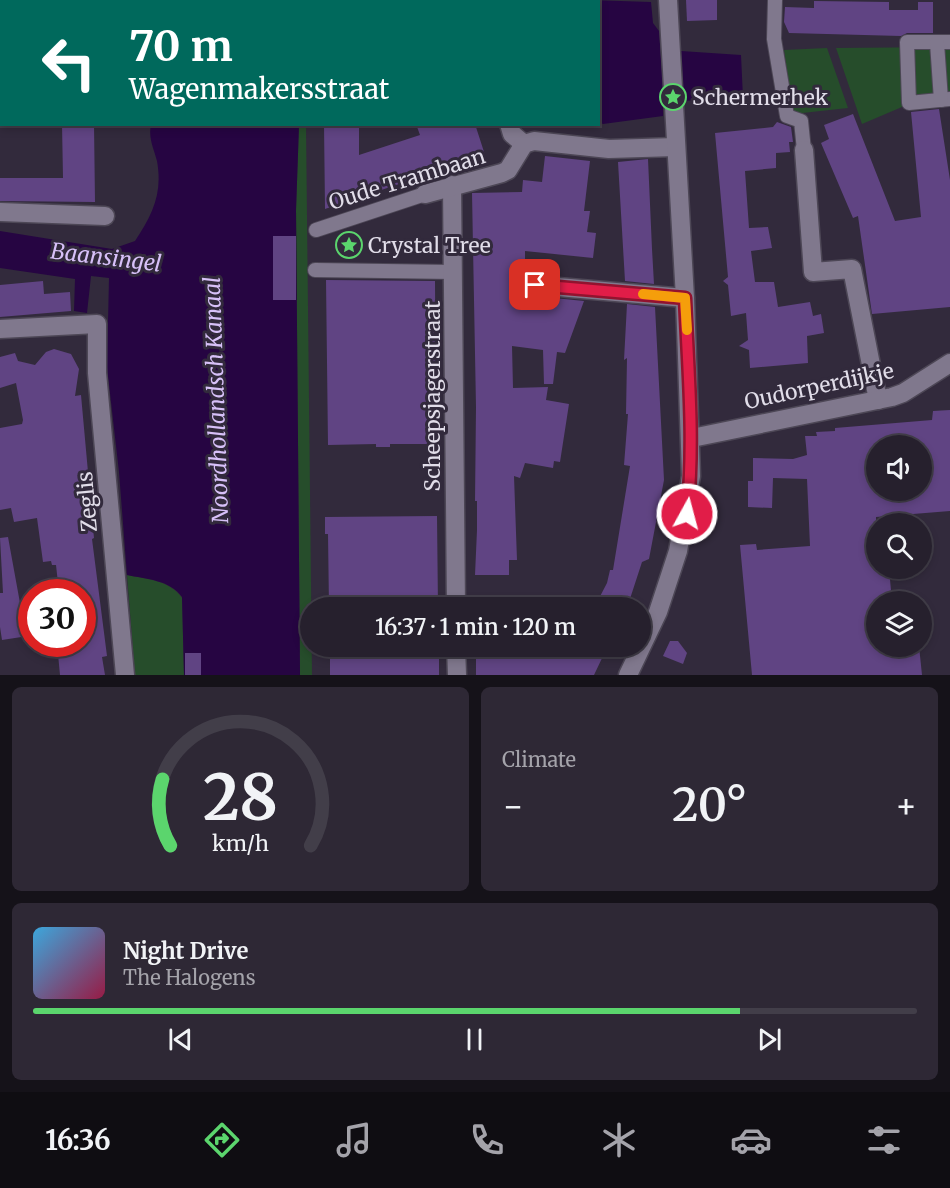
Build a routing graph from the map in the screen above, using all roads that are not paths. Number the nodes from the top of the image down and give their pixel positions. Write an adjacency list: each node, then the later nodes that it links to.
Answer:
1 (668, 0): 7 (street)
2 (775, 0): 8 (street)
3 (944, 43): 4 (street); 4 (street)
4 (946, 99)
5 (510, 126): 6 (street)
6 (524, 144): 7 (street); 9 (street, Oude Trambaan)
7 (676, 147): 17 (street)
8 (804, 150): 20 (street)
9 (452, 185): 10 (street, Oude Trambaan); 15 (street, Scheepsjagerstraat)
10 (426, 194): 13 (street, Oude Trambaan)
11 (0, 212): 12 (street)
12 (105, 216)
13 (316, 230)
14 (315, 270): 15 (street)
15 (453, 272): 22 (street, Scheepsjagerstraat)
16 (535, 285): 17 (street)
17 (685, 298): 21 (street)
18 (0, 329): 24 (street, Zeglis)
19 (950, 363): 20 (street, Oudorperdijkje)
20 (878, 400): 21 (street, Oudorperdijkje)
21 (692, 438): 26 (street)
22 (456, 597)
23 (456, 657): 25 (street)
24 (125, 675)
25 (457, 675)
26 (628, 675)

